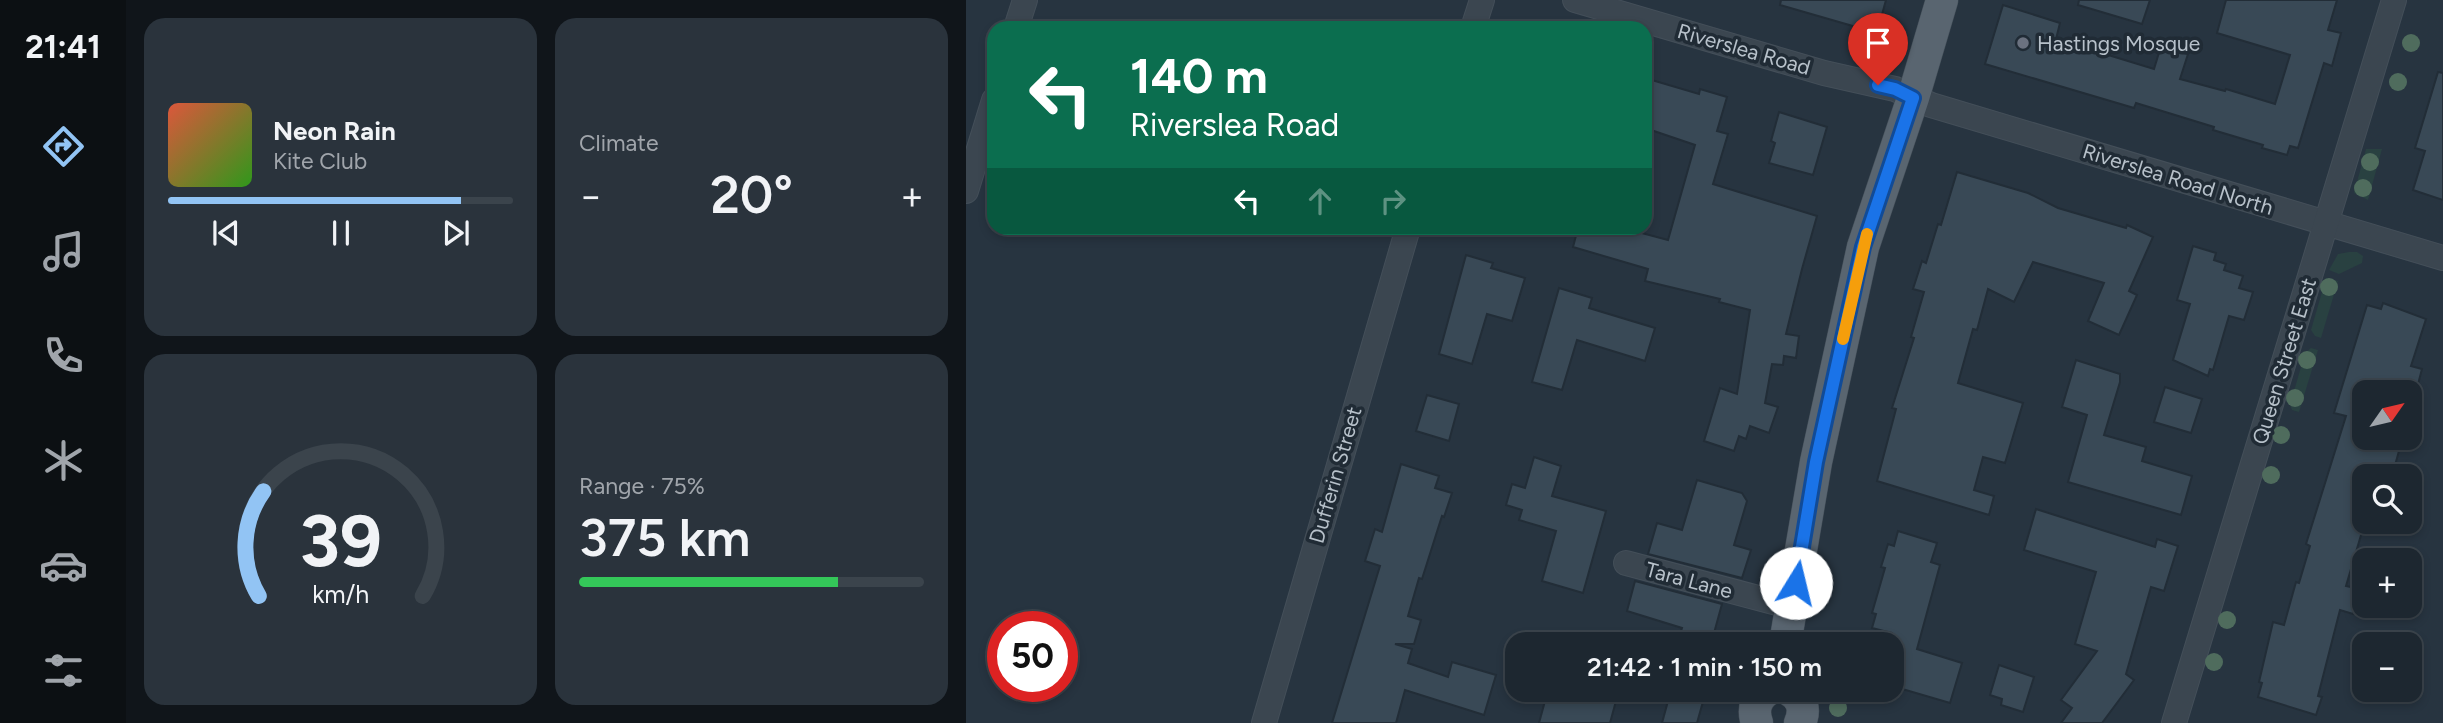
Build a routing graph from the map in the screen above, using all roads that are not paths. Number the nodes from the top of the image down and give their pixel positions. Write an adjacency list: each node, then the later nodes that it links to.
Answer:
1 (1025, 0): 6 (street)
2 (1482, 0): 7 (street)
3 (1575, 0): 8 (street, Riverslea Road)
4 (1942, 0): 10 (main road)
5 (2395, 0): 13 (street, Queen Street East)
6 (1018, 21)
7 (1475, 21)
8 (1648, 21)
9 (1652, 22): 10 (street, Riverslea Road)
10 (1913, 98): 13 (street, Riverslea Road North); 17 (main road)
11 (987, 123): 12 (street)
12 (966, 191)
13 (2327, 223): 15 (street, Riverslea Road North); 24 (street, Queen Street East)
14 (1406, 235): 22 (street, Dufferin Street)
15 (2443, 258)
16 (1626, 564): 17 (street, Tara Lane)
17 (1792, 607): 18 (main road)
18 (1787, 632)
19 (1756, 702): 23 (main road)
20 (1801, 702): 21 (main road)
21 (1806, 722)
22 (1264, 723)
23 (1757, 723)
24 (2174, 723)

